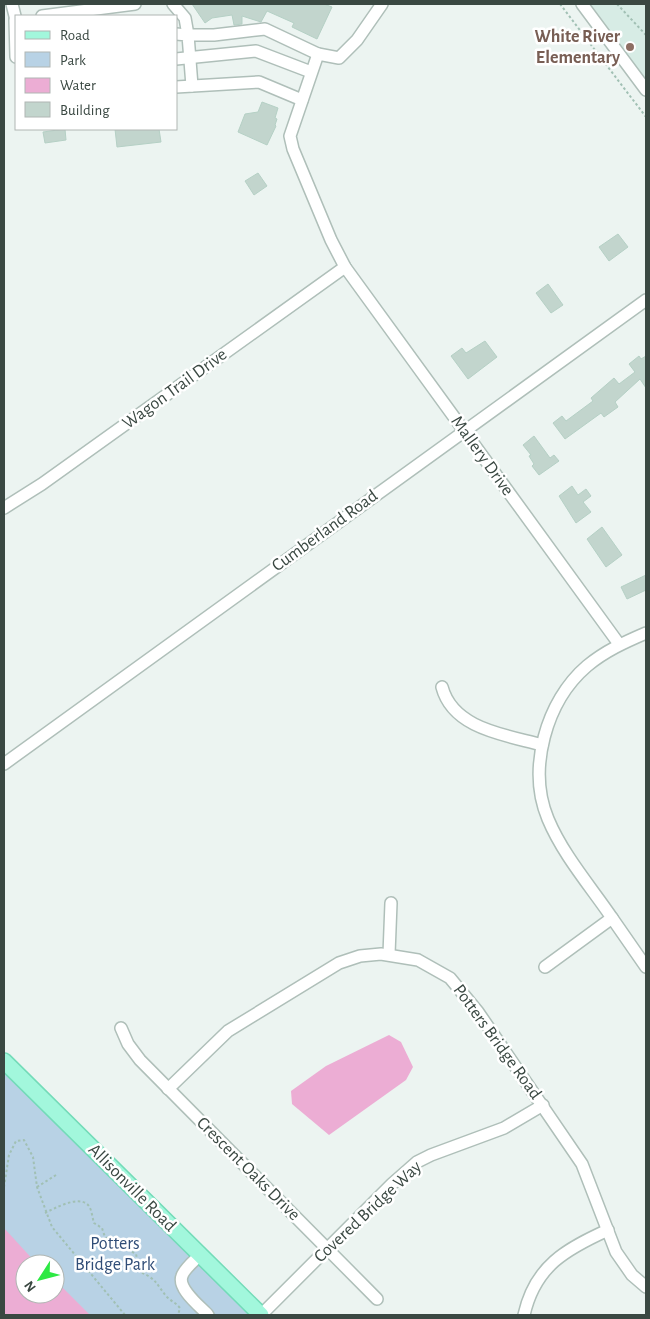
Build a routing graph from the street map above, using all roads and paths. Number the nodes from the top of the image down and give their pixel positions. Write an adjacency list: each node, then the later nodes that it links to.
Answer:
1 (135, 4): 7 (street)
2 (173, 4): 9 (street)
3 (382, 4): 11 (street)
4 (560, 4): 19 (path)
5 (582, 4): 17 (street)
6 (617, 4): 10 (path)
7 (50, 15)
8 (178, 34): 9 (street)
9 (188, 35): 11 (street); 12 (street)
10 (646, 35)
11 (318, 54): 14 (street, Mallery Drive)
12 (189, 58): 13 (street); 14 (street); 15 (street)
13 (178, 59)
14 (311, 72): 18 (street, Mallery Drive)
15 (192, 86): 16 (street); 18 (street)
16 (178, 87)
17 (646, 90)
18 (302, 100): 20 (street, Mallery Drive)
19 (646, 117)
20 (345, 267): 22 (street, Mallery Drive); 23 (street, Wagon Trail Drive)
21 (646, 300): 22 (street, Cumberland Road)
22 (463, 430): 25 (street, Mallery Drive); 28 (street, Cumberland Road)
23 (4, 508)
24 (646, 633): 25 (street)
25 (619, 644): 27 (street)
26 (442, 687): 27 (street)
27 (542, 745): 30 (street)
28 (4, 764)
29 (391, 903): 31 (street)
30 (612, 918): 32 (street); 33 (street)
31 (388, 954): 36 (street, Potters Bridge Road); 37 (street, Potters Bridge Road)
32 (546, 967)
33 (646, 967)
34 (122, 1028): 36 (street, Crescent Oaks Drive)
35 (4, 1061): 44 (main road, Allisonville Road)
36 (168, 1089): 43 (street, Crescent Oaks Drive)
37 (542, 1105): 42 (street, Potters Bridge Road); 43 (street, Covered Bridge Way)
38 (56, 1174): 39 (path)
39 (38, 1187): 40 (path); 41 (path)
40 (4, 1188)
41 (45, 1212): 47 (path); 48 (path)
42 (608, 1230): 45 (street, Potters Bridge Road); 51 (street)
43 (328, 1248): 46 (street, Crescent Oaks Drive); 50 (street, Covered Bridge Way)
44 (200, 1255): 49 (street); 50 (main road, Allisonville Road)
45 (646, 1287)
46 (377, 1299)
47 (125, 1315)
48 (178, 1315)
49 (208, 1315)
50 (261, 1315)
51 (524, 1315)

